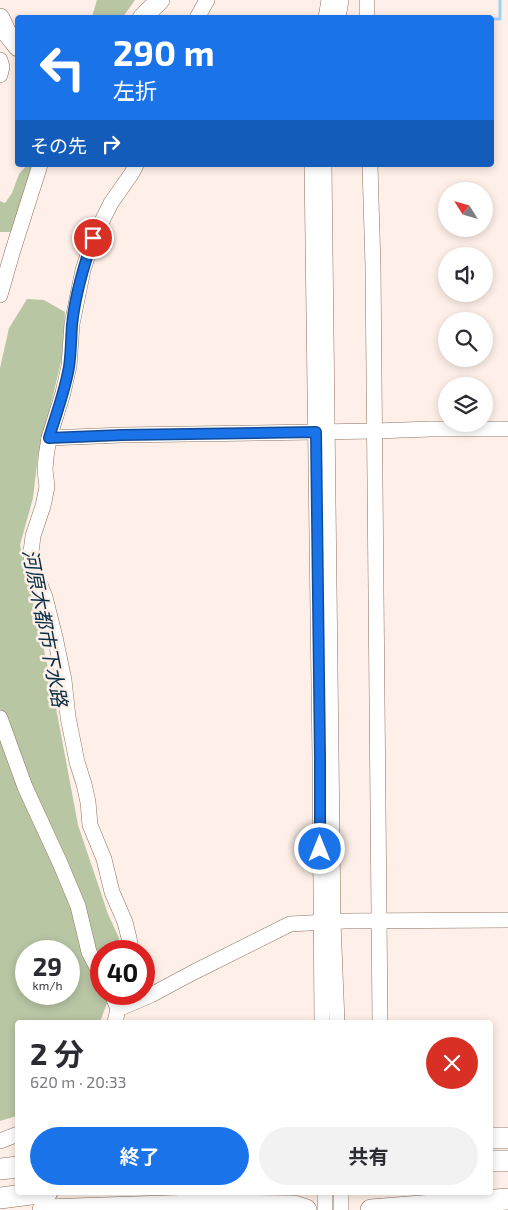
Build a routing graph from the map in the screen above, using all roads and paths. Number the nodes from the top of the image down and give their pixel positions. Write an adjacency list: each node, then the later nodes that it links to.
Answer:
1 (160, 0): 6 (main road)
2 (208, 0): 7 (street)
3 (329, 0): 8 (street)
4 (341, 0): 9 (street)
5 (367, 0): 10 (street)
6 (145, 15)
7 (199, 15)
8 (326, 15)
9 (338, 15)
10 (368, 15)
11 (0, 18): 12 (main road)
12 (15, 43)
13 (0, 60): 14 (street)
14 (0, 75)
15 (39, 167): 20 (street)
16 (135, 167): 25 (street)
17 (312, 167): 24 (street)
18 (324, 167): 24 (street)
19 (370, 167): 23 (street)
20 (6, 247): 21 (street)
21 (0, 295)
22 (508, 429): 23 (street)
23 (375, 431): 24 (street); 28 (street)
24 (322, 432): 25 (street); 29 (street)
25 (49, 438): 30 (street)
26 (0, 718): 31 (street)
27 (508, 920): 28 (street)
28 (380, 921): 29 (street); 35 (street)
29 (327, 922): 32 (street); 33 (street); 34 (street)
30 (129, 940)
31 (90, 954)
32 (123, 1007)
33 (322, 1020)
34 (337, 1020)
35 (380, 1020)
36 (15, 1135): 39 (street)
37 (493, 1138): 38 (highway)
38 (508, 1138)
39 (0, 1141)
40 (493, 1161): 41 (highway)
41 (508, 1161)
42 (15, 1167): 43 (highway)
43 (0, 1169)
44 (493, 1174): 45 (highway)
45 (508, 1174)
46 (15, 1183): 47 (highway)
47 (0, 1185)
48 (24, 1195): 51 (highway)
49 (325, 1195): 55 (street)
50 (341, 1195): 56 (street)
51 (0, 1198)
52 (508, 1199): 57 (highway)
53 (43, 1210): 54 (highway)
54 (306, 1210)
55 (325, 1210)
56 (341, 1210)
57 (371, 1210)

